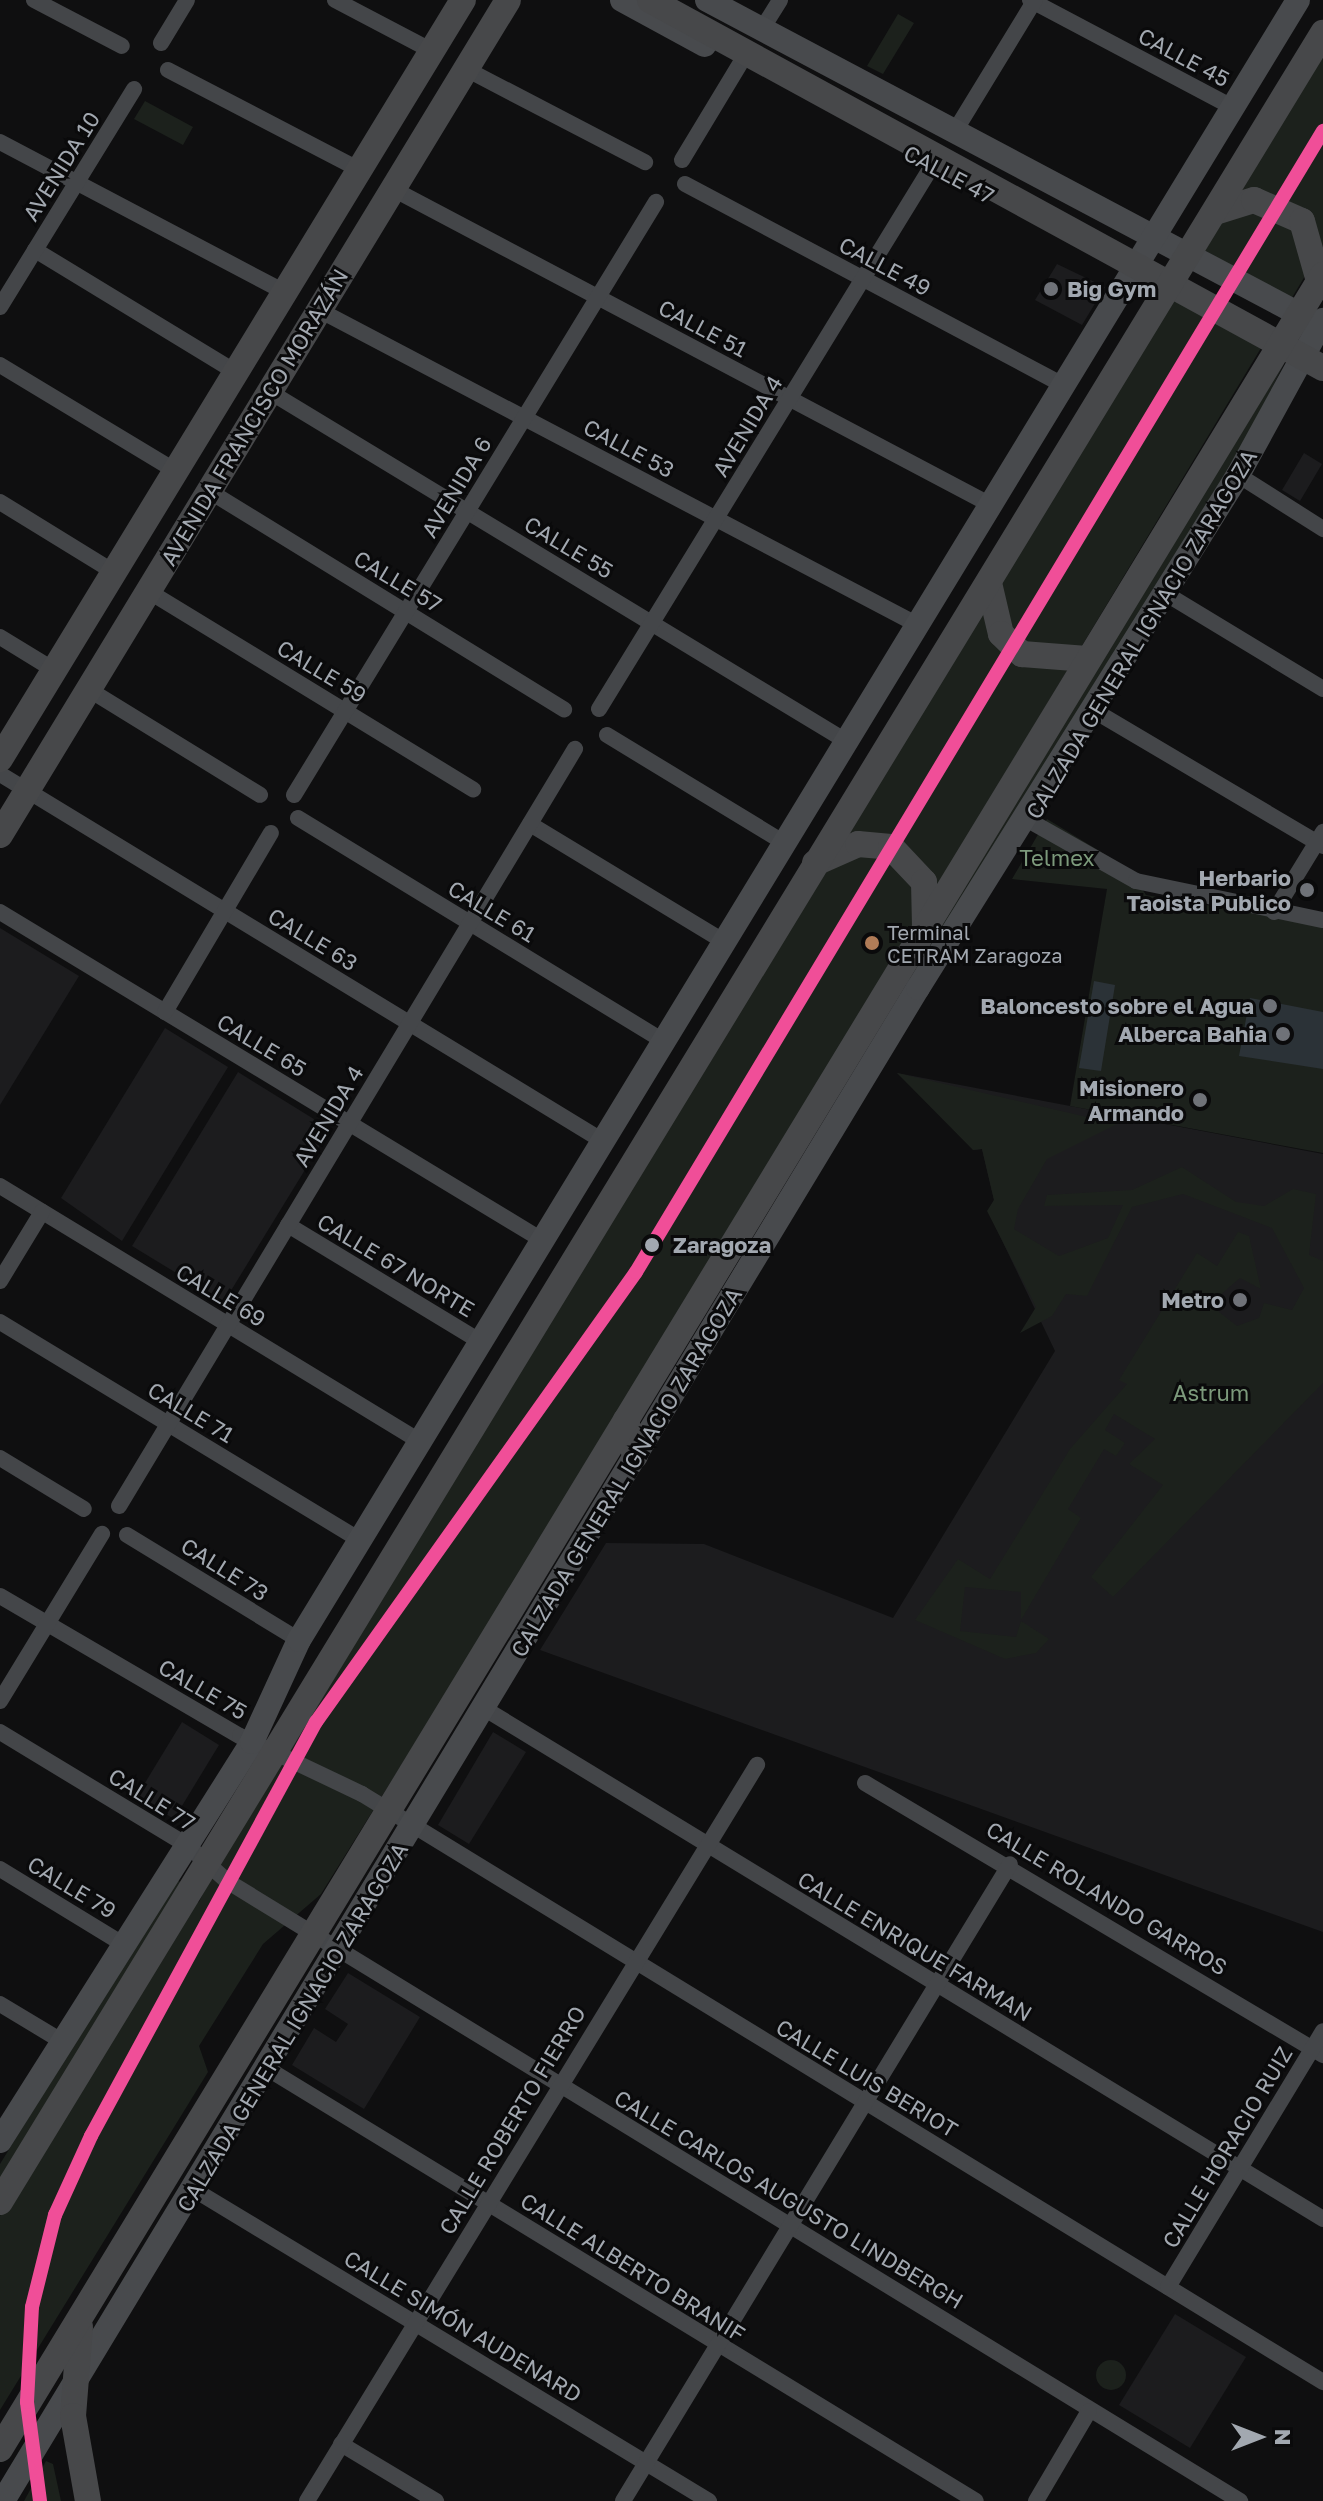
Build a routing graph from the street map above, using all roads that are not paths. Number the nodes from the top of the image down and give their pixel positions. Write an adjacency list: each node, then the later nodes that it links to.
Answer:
1 (34, 0): 15 (street)
2 (187, 0): 14 (street)
3 (335, 0): 16 (street)
4 (463, 0): 16 (main road, AVENIDA FRANCISCO MORAZÁN)
5 (508, 0): 18 (main road, AVENIDA FRANCISCO MORAZÁN)
6 (622, 0): 17 (main road, CALLE 47)
7 (650, 0): 49 (main road)
8 (707, 0): 13 (main road, CALLE 47)
9 (780, 0): 13 (street)
10 (1298, 0): 21 (main road)
11 (1033, 1): 21 (street, CALLE 45); 22 (street)
12 (1323, 33): 33 (main road)
13 (767, 37): 22 (main road, CALLE 47); 46 (main road)
14 (161, 43)
15 (122, 46)
16 (432, 51): 27 (main road, AVENIDA FRANCISCO MORAZÁN)
17 (740, 64): 24 (street); 26 (main road, CALLE 47)
18 (466, 69): 25 (street); 30 (main road, AVENIDA FRANCISCO MORAZÁN)
19 (168, 70): 27 (street)
20 (134, 89): 28 (street, AVENIDA 10)
21 (1232, 107): 34 (main road)
22 (955, 131): 32 (main road, CALLE 47)
23 (0, 142): 28 (street)
24 (682, 160)
25 (645, 162)
26 (932, 166): 35 (main road, CALLE 47); 40 (street, AVENIDA 4)
27 (360, 170): 42 (main road, AVENIDA FRANCISCO MORAZÁN)
28 (77, 182): 36 (street, AVENIDA 10); 42 (street)
29 (685, 184): 40 (street, CALLE 49)
30 (393, 189): 43 (street, CALLE 51); 45 (main road, AVENIDA FRANCISCO MORAZÁN)
31 (656, 202): 43 (street, AVENIDA 6)
32 (1100, 206): 34 (main road, CALLE 47); 35 (main road)
33 (1215, 212): 37 (main road); 39 (main road)
34 (1156, 235): 37 (main road, CALLE 47); 38 (main road)
35 (1080, 245): 38 (main road, CALLE 47)
36 (35, 250): 44 (street, AVENIDA 10); 50 (street)
37 (1190, 254): 41 (main road); 46 (main road, CALLE 47)
38 (1135, 272): 41 (main road, CALLE 47); 52 (main road)
39 (1321, 278): 46 (main road, CALZADA GENERAL IGNACIO ZARAGOZA)
40 (863, 279): 52 (street, CALLE 49); 54 (street, AVENIDA 4)
41 (1168, 289): 47 (main road, CALLE 47); 65 (main road)
42 (285, 292): 50 (main road, AVENIDA FRANCISCO MORAZÁN)
43 (598, 297): 54 (street, CALLE 51); 55 (street, AVENIDA 6)
44 (0, 307)
45 (319, 310): 53 (main road, AVENIDA FRANCISCO MORAZÁN); 55 (street, CALLE 53)
46 (1319, 326): 47 (main road, CALZADA GENERAL IGNACIO ZARAGOZA); 49 (main road, CALZADA GENERAL IGNACIO ZARAGOZA)
47 (1275, 349): 49 (main road, CALLE 47); 72 (main road, CALZADA GENERAL IGNACIO ZARAGOZA)
48 (0, 365): 56 (street)
49 (1312, 367): 51 (main road, CALLE 47); 57 (main road, CALZADA GENERAL IGNACIO ZARAGOZA)
50 (236, 372): 56 (main road, AVENIDA FRANCISCO MORAZÁN)
51 (1323, 378)
52 (1065, 386): 60 (main road)
53 (270, 392): 58 (main road, AVENIDA FRANCISCO MORAZÁN); 61 (street, CALLE 55)
54 (789, 398): 60 (street, CALLE 51); 62 (street, AVENIDA 4)
55 (524, 418): 61 (street, AVENIDA 6); 62 (street, CALLE 53)
56 (176, 471): 64 (main road, AVENIDA FRANCISCO MORAZÁN)
57 (1238, 475): 63 (street); 67 (main road, CALZADA GENERAL IGNACIO ZARAGOZA)
58 (209, 491): 66 (main road, AVENIDA FRANCISCO MORAZÁN); 68 (street, CALLE 57)
59 (0, 502): 64 (street)
60 (993, 506): 70 (main road)
61 (467, 511): 68 (street, AVENIDA 6); 69 (street, CALLE 55)
62 (716, 519): 69 (street, AVENIDA 4); 70 (street, CALLE 53)
63 (1323, 529)
64 (114, 572): 73 (main road, AVENIDA FRANCISCO MORAZÁN)
65 (989, 583): 72 (main road); 96 (main road)
66 (148, 591): 74 (main road, AVENIDA FRANCISCO MORAZÁN); 79 (street, CALLE 59)
67 (1163, 592): 75 (street); 78 (main road, CALZADA GENERAL IGNACIO ZARAGOZA)
68 (406, 612): 76 (street, CALLE 57); 79 (street, AVENIDA 6)
69 (651, 623): 77 (street, AVENIDA 4); 81 (street, CALLE 55)
70 (918, 625): 81 (main road)
71 (0, 637): 73 (street)
72 (1087, 659): 102 (main road, CALZADA GENERAL IGNACIO ZARAGOZA)
73 (54, 670): 83 (main road, AVENIDA FRANCISCO MORAZÁN)
74 (88, 689): 86 (main road, AVENIDA FRANCISCO MORAZÁN); 87 (street)
75 (1323, 689)
76 (564, 709)
77 (599, 709)
78 (1093, 710): 90 (main road, CALZADA GENERAL IGNACIO ZARAGOZA); 94 (street)
79 (345, 711): 85 (street, CALLE 59); 88 (street, AVENIDA 6)
80 (607, 735): 95 (street)
81 (846, 741): 95 (main road)
82 (575, 749): 91 (street, AVENIDA 4)
83 (0, 759)
84 (0, 774): 86 (street, CALLE 63)
85 (473, 789)
86 (27, 791): 93 (main road, AVENIDA FRANCISCO MORAZÁN); 97 (street, CALLE 63)
87 (260, 795)
88 (294, 795)
89 (298, 818): 101 (street, CALLE 61)
90 (1028, 820): 99 (street); 121 (main road, CALZADA GENERAL IGNACIO ZARAGOZA)
91 (530, 824): 101 (street, AVENIDA 4); 103 (street)
92 (271, 833): 97 (street)
93 (0, 835)
94 (1321, 840): 99 (street)
95 (781, 841): 103 (main road)
96 (815, 864): 102 (main road); 134 (main road)
97 (225, 911): 104 (street); 105 (street, CALLE 63)
98 (0, 912): 104 (street, CALLE 65)
99 (1274, 912): 100 (street)
100 (1323, 920)
101 (470, 923): 105 (street, AVENIDA 4); 106 (street, CALLE 61)
102 (925, 925): 117 (main road, CALZADA GENERAL IGNACIO ZARAGOZA)
103 (723, 941): 106 (main road)
104 (165, 1012): 107 (street, CALLE 65)
105 (410, 1023): 107 (street, AVENIDA 4); 108 (street, CALLE 63)
106 (663, 1041): 108 (main road)
107 (349, 1124): 111 (street, AVENIDA 4); 112 (street, CALLE 65)
108 (603, 1141): 112 (main road)
109 (0, 1186): 110 (street, CALLE 69)
110 (42, 1212): 113 (street); 115 (street, CALLE 69)
111 (288, 1225): 115 (street, AVENIDA 4); 116 (street, CALLE 67 NORTE)
112 (542, 1240): 116 (main road)
113 (0, 1281)
114 (0, 1322): 118 (street, CALLE 71)
115 (228, 1325): 118 (street, AVENIDA 4); 119 (street, CALLE 69)
116 (481, 1342): 119 (main road)
117 (626, 1420): 121 (main road); 122 (main road, CALZADA GENERAL IGNACIO ZARAGOZA)
118 (168, 1424): 123 (street, AVENIDA 4); 127 (street, CALLE 71)
119 (419, 1441): 127 (main road)
120 (0, 1458): 124 (street)
121 (634, 1458): 122 (main road); 132 (main road, CALZADA GENERAL IGNACIO ZARAGOZA)
122 (601, 1460): 137 (main road, CALZADA GENERAL IGNACIO ZARAGOZA)
123 (119, 1506)
124 (84, 1509)
125 (102, 1534): 129 (street)
126 (127, 1535): 130 (street, CALLE 73)
127 (359, 1539): 130 (main road)
128 (0, 1596): 129 (street, CALLE 75)
129 (47, 1624): 131 (street); 134 (street, CALLE 75)
130 (299, 1640): 134 (main road)
131 (0, 1701)
132 (485, 1709): 138 (main road, CALZADA GENERAL IGNACIO ZARAGOZA); 139 (street, CALLE ENRIQUE FARMAN)
133 (0, 1732): 140 (street, CALLE 77)
134 (262, 1747): 137 (street, CALLE 75); 140 (main road)
135 (757, 1765): 139 (street, CALLE ROBERTO FIERRO)
136 (865, 1783): 141 (street, CALLE ROLANDO GARROS)
137 (388, 1813): 138 (street, CALLE LUIS BERIOT); 143 (main road, CALZADA GENERAL IGNACIO ZARAGOZA)
138 (411, 1829): 145 (main road, CALZADA GENERAL IGNACIO ZARAGOZA); 146 (street, CALLE LUIS BERIOT)
139 (708, 1845): 146 (street, CALLE ROBERTO FIERRO); 147 (street, CALLE ENRIQUE FARMAN)
140 (195, 1856): 143 (street, CALLE 77); 144 (main road); 158 (main road)
141 (1010, 1864): 147 (street); 151 (street, CALLE ROLANDO GARROS)
142 (0, 1869): 144 (street, CALLE 79)
143 (316, 1934): 145 (street, CALLE CARLOS AUGUSTO LINDBERGH); 163 (main road, CALZADA GENERAL IGNACIO ZARAGOZA)
144 (121, 1943): 150 (main road)
145 (342, 1950): 152 (main road, CALZADA GENERAL IGNACIO ZARAGOZA); 153 (street, CALLE CARLOS AUGUSTO LINDBERGH)
146 (634, 1962): 153 (street, CALLE ROBERTO FIERRO); 154 (street, CALLE LUIS BERIOT)
147 (935, 1983): 154 (street); 156 (street, CALLE ENRIQUE FARMAN)
148 (0, 2004): 150 (street)
149 (1323, 2031): 151 (street, CALLE HORACIO RUIZ)
150 (60, 2040): 155 (main road)
151 (1318, 2052): 156 (street, CALLE HORACIO RUIZ)
152 (268, 2069): 157 (main road, CALZADA GENERAL IGNACIO ZARAGOZA); 159 (street, CALLE ALBERTO BRANIF)
153 (558, 2083): 159 (street, CALLE ROBERTO FIERRO); 161 (street, CALLE CARLOS AUGUSTO LINDBERGH)
154 (864, 2102): 161 (street); 162 (street, CALLE LUIS BERIOT)
155 (0, 2141)
156 (1239, 2169): 160 (street, CALLE ENRIQUE FARMAN); 162 (street, CALLE HORACIO RUIZ)
157 (193, 2189): 164 (street, CALLE SIMÓN AUDENARD); 167 (main road, CALZADA GENERAL IGNACIO ZARAGOZA)
158 (0, 2202)
159 (487, 2203): 164 (street, CALLE ROBERTO FIERRO); 165 (street, CALLE ALBERTO BRANIF)
160 (1323, 2219)
161 (789, 2224): 165 (street); 168 (street, CALLE CARLOS AUGUSTO LINDBERGH)
162 (1168, 2287): 166 (street, CALLE LUIS BERIOT)
163 (85, 2308): 167 (main road); 170 (main road, CALZADA GENERAL IGNACIO ZARAGOZA)
164 (415, 2321): 169 (street, CALLE ROBERTO FIERRO); 171 (street, CALLE SIMÓN AUDENARD)
165 (716, 2344): 171 (street); 178 (street, CALLE ALBERTO BRANIF)
166 (1323, 2382)
167 (72, 2386): 172 (main road, CALZADA GENERAL IGNACIO ZARAGOZA); 173 (main road)
168 (1089, 2411): 179 (street); 180 (street, CALLE CARLOS AUGUSTO LINDBERGH)
169 (341, 2444): 174 (street, CALLE ROBERTO FIERRO); 175 (street)
170 (0, 2449)
171 (646, 2462): 176 (street); 177 (street, CALLE SIMÓN AUDENARD)
172 (3, 2501)
173 (88, 2501)
174 (307, 2501)
175 (436, 2501)
176 (623, 2501)
177 (709, 2501)
178 (976, 2501)
179 (1036, 2501)
180 (1240, 2501)

